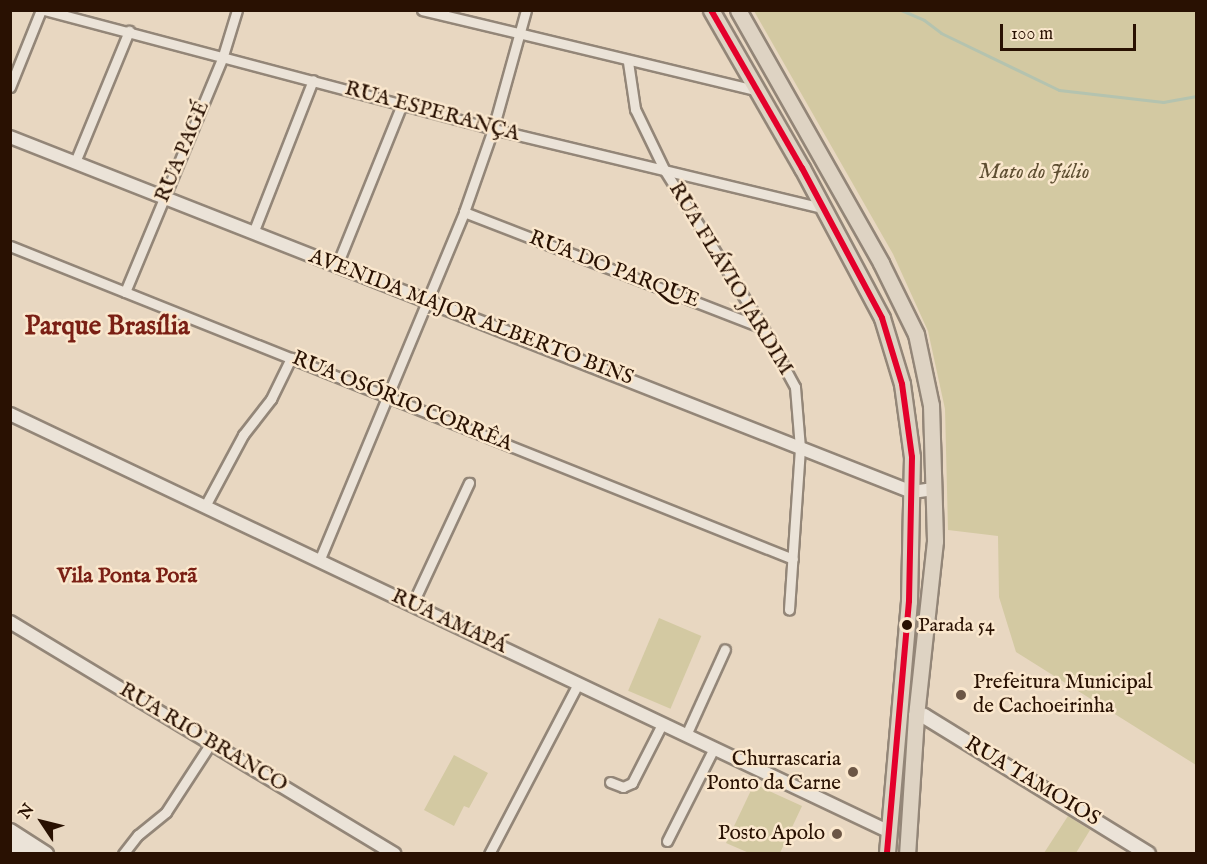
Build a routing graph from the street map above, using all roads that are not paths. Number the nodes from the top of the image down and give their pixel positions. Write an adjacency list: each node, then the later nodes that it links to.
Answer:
1 (42, 10): 7 (street, RUA ESPERANÇA); 12 (street)
2 (237, 10): 9 (street, RUA PAGÉ)
3 (422, 10): 8 (street)
4 (526, 10): 8 (street)
5 (711, 10): 13 (main road)
6 (738, 10): 33 (main road)
7 (129, 31): 9 (street, RUA ESPERANÇA); 17 (street)
8 (520, 36): 10 (street); 15 (street)
9 (222, 59): 11 (street, RUA ESPERANÇA); 19 (street, RUA PAGÉ)
10 (628, 62): 13 (street); 18 (street, RUA FLÁVIO JARDIM)
11 (313, 80): 14 (street, RUA ESPERANÇA); 22 (street)
12 (10, 87)
13 (756, 90): 20 (main road)
14 (402, 104): 15 (street, RUA ESPERANÇA); 24 (street)
15 (494, 129): 18 (street, RUA ESPERANÇA); 21 (street)
16 (10, 137): 17 (street, AVENIDA MAJOR ALBERTO BINS)
17 (75, 162): 19 (street, AVENIDA MAJOR ALBERTO BINS)
18 (664, 171): 20 (street, RUA ESPERANÇA); 27 (street, RUA FLÁVIO JARDIM)
19 (164, 197): 22 (street, AVENIDA MAJOR ALBERTO BINS); 25 (street, RUA PAGÉ)
20 (822, 208): 34 (main road)
21 (464, 212): 26 (street); 27 (street, RUA DO PARQUE)
22 (254, 232): 24 (street, AVENIDA MAJOR ALBERTO BINS)
23 (10, 246): 25 (street, RUA OSÓRIO CORRÊA)
24 (337, 265): 26 (street, AVENIDA MAJOR ALBERTO BINS)
25 (125, 292): 28 (street, RUA OSÓRIO CORRÊA)
26 (427, 301): 29 (street); 31 (street, AVENIDA MAJOR ALBERTO BINS)
27 (763, 328): 31 (street, RUA FLÁVIO JARDIM)
28 (291, 358): 29 (street, RUA OSÓRIO CORRÊA); 35 (street)
29 (387, 397): 36 (street, RUA OSÓRIO CORRÊA); 37 (street)
30 (10, 414): 35 (street, RUA AMAPÁ)
31 (800, 448): 34 (street, AVENIDA MAJOR ALBERTO BINS); 36 (street, RUA FLÁVIO JARDIM)
32 (469, 483): 38 (street)
33 (934, 489): 34 (street, AVENIDA MAJOR ALBERTO BINS); 43 (main road)
34 (912, 492): 45 (main road)
35 (205, 506): 37 (street, RUA AMAPÁ)
36 (793, 559): 39 (street, RUA FLÁVIO JARDIM)
37 (319, 561): 38 (street, RUA AMAPÁ)
38 (412, 605): 42 (street, RUA AMAPÁ)
39 (789, 610)
40 (10, 622): 47 (street, RUA RIO BRANCO)
41 (725, 649): 46 (street)
42 (578, 684): 44 (street, RUA AMAPÁ); 58 (street)
43 (916, 716): 45 (main road); 60 (main road); 61 (main road, RUA TAMOIOS)
44 (663, 724): 46 (street, RUA AMAPÁ); 49 (street)
45 (897, 727): 51 (main road)
46 (686, 735): 48 (street, RUA AMAPÁ)
47 (210, 743): 56 (street); 57 (street, RUA RIO BRANCO)
48 (714, 748): 51 (street, RUA AMAPÁ); 52 (street)
49 (610, 782)
50 (10, 831): 55 (main road)
51 (888, 831): 59 (main road)
52 (667, 841)
53 (10, 843): 54 (main road)
54 (28, 854)
55 (46, 854)
56 (123, 854)
57 (395, 854)
58 (489, 854)
59 (887, 854)
60 (907, 854)
61 (1148, 854)

